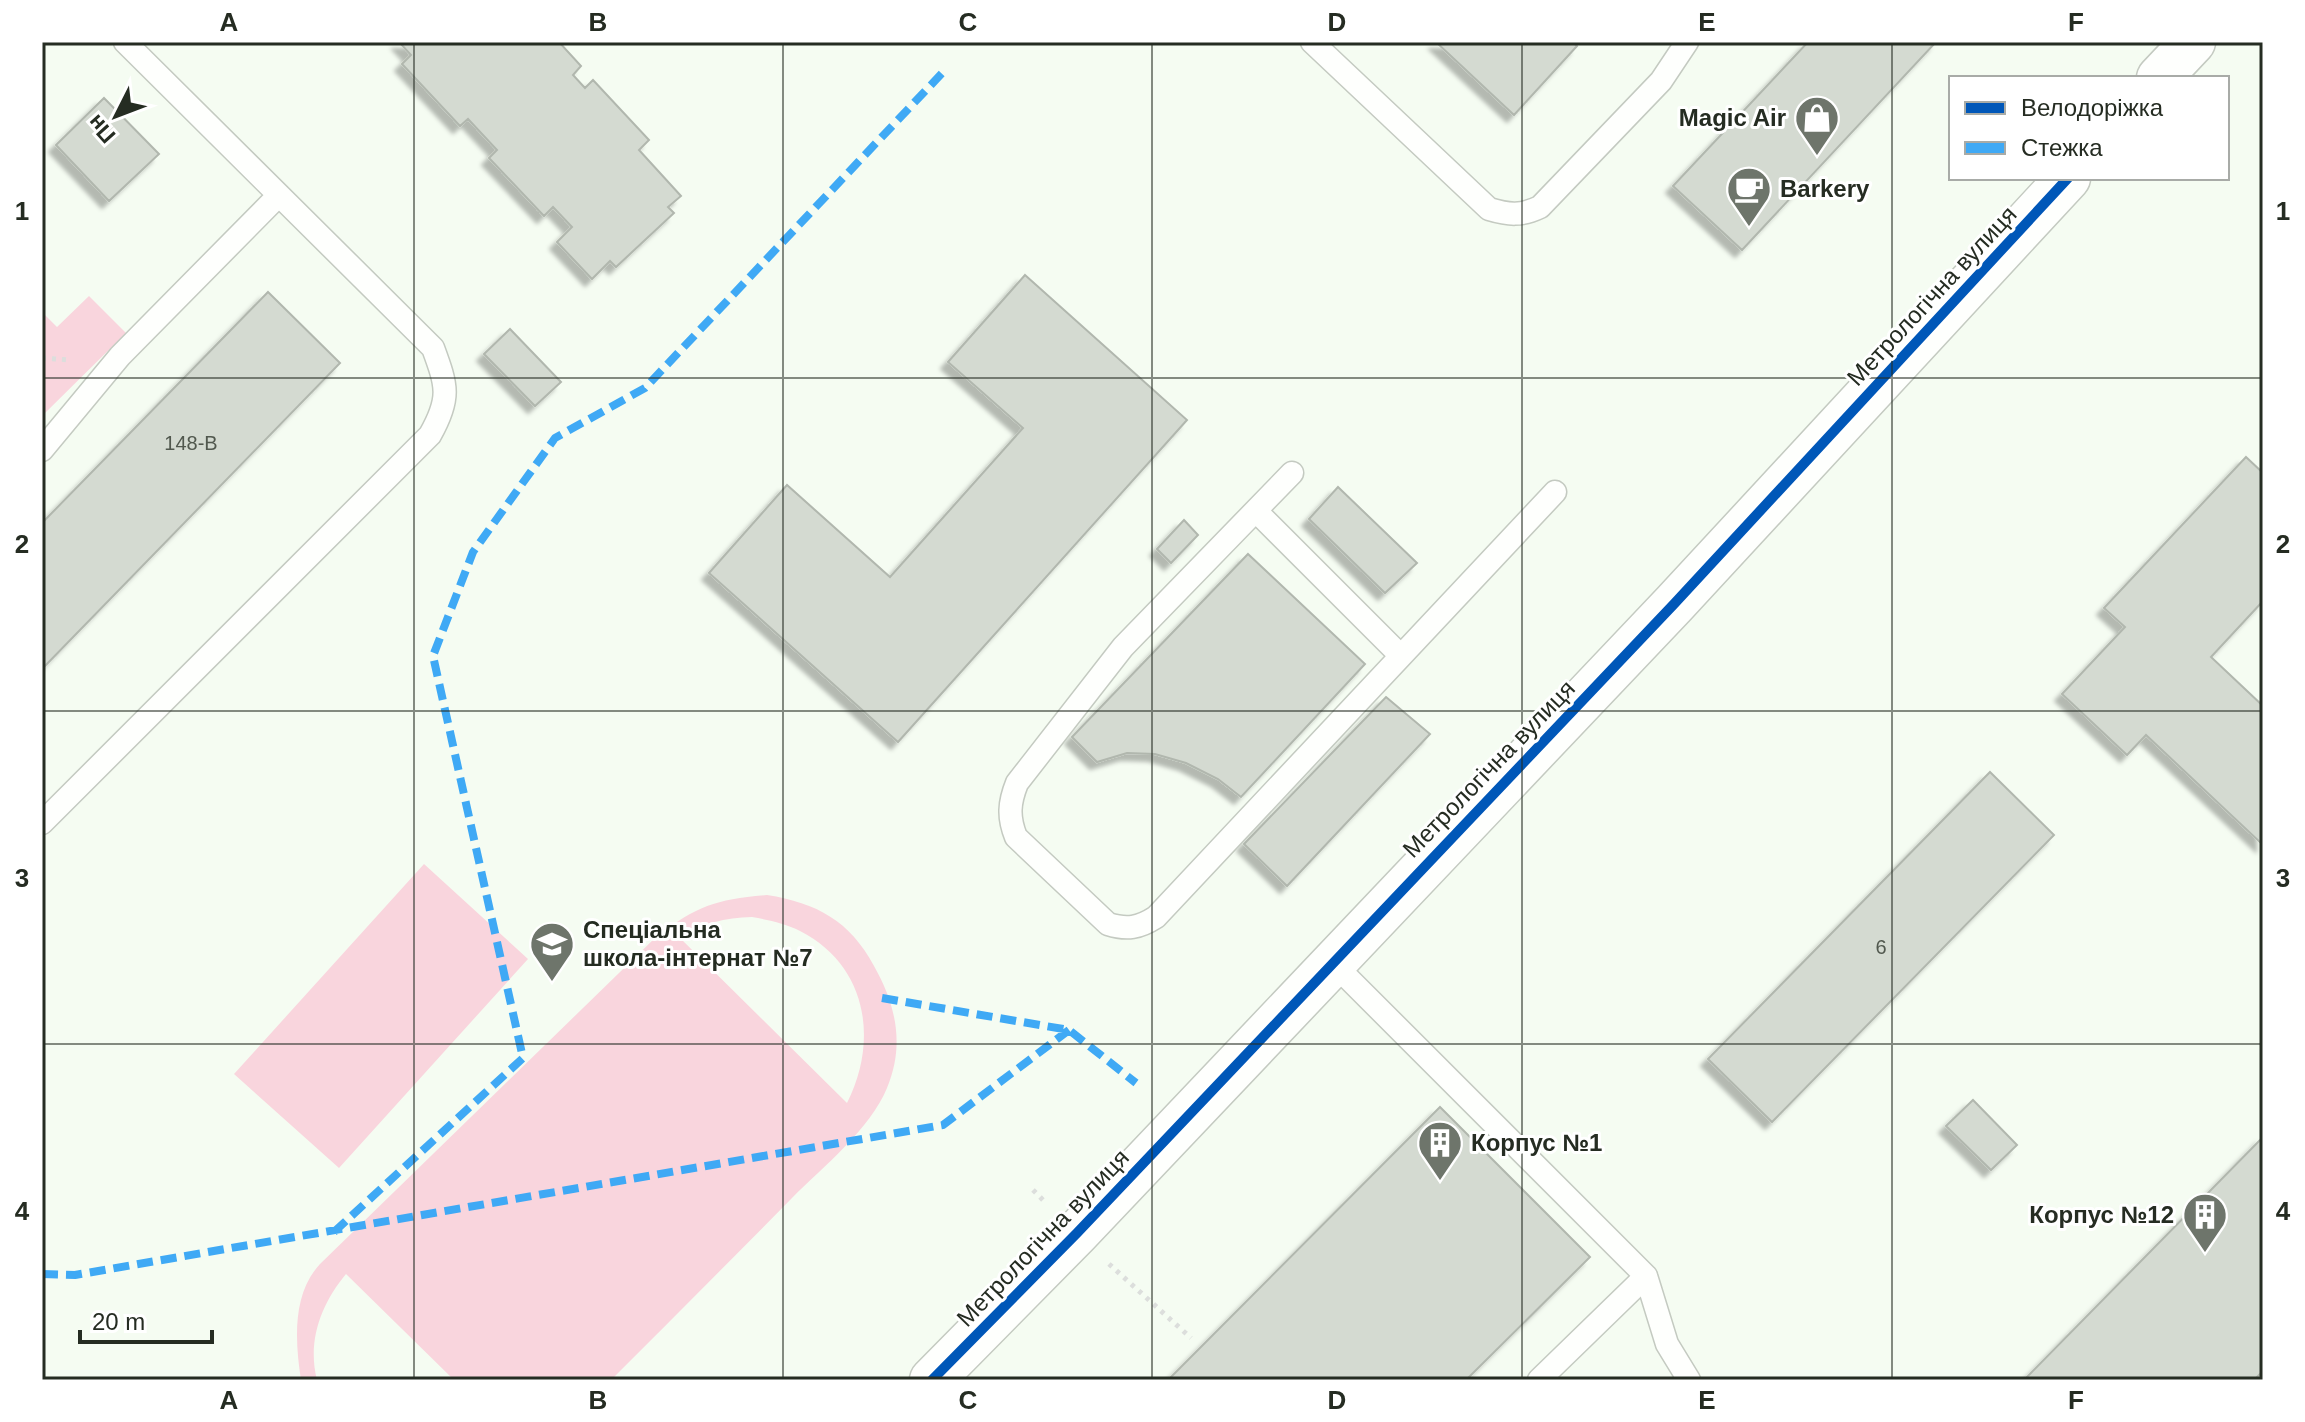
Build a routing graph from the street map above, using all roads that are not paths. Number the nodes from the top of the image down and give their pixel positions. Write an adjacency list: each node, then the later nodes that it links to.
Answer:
1 (125, 42): 7 (lane)
2 (1312, 42): 3 (lane)
3 (1687, 42)
4 (2193, 42): 5 (street)
5 (2161, 76)
6 (2066, 180): 14 (street, Метрологічна вулиця)
7 (279, 195): 8 (lane); 13 (lane)
8 (42, 450)
9 (1292, 473): 11 (lane)
10 (1555, 492): 12 (lane)
11 (1256, 511): 12 (lane); 12 (lane)
12 (1400, 655)
13 (42, 823)
14 (1333, 963): 15 (lane); 16 (street, Метрологічна вулиця)
15 (1646, 1276): 17 (lane); 18 (lane)
16 (932, 1380)
17 (1539, 1380)
18 (1689, 1380)

